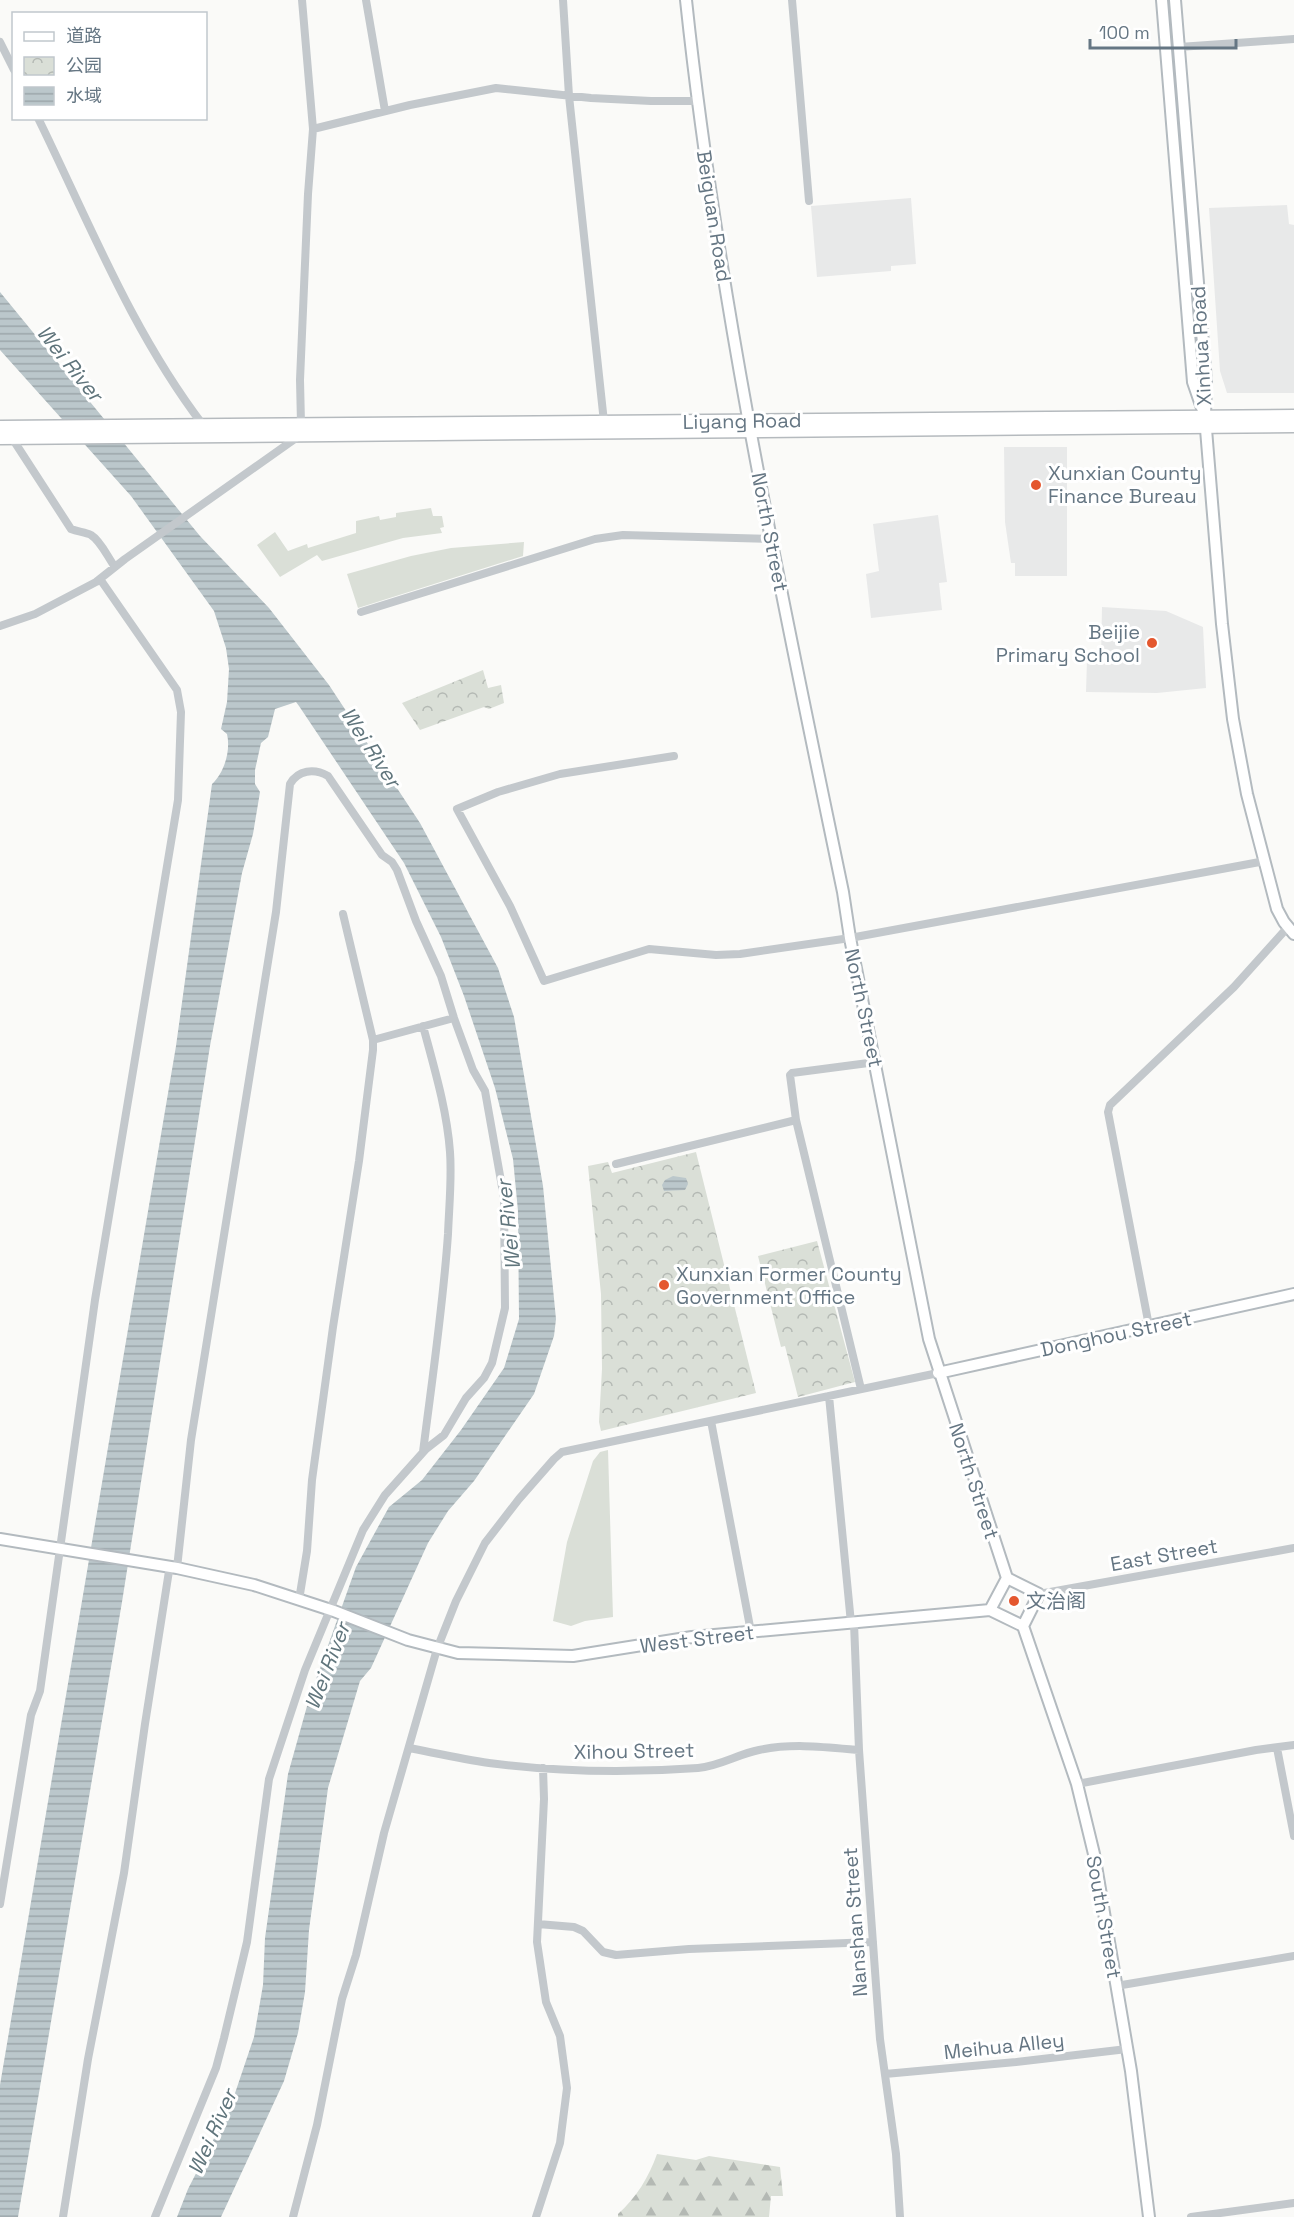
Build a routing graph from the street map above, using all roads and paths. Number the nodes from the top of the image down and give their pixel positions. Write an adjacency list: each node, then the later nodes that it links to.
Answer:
1 (302, 0): 16 (street)
2 (366, 0): 14 (street)
3 (563, 0): 12 (street)
4 (686, 0): 13 (street, Beiguan Road)
5 (792, 0): 17 (street)
6 (1162, 0): 20 (street, Xinhua Road)
7 (1175, 0): 10 (street, Xinhua Road)
8 (1294, 39): 10 (street)
9 (0, 42): 11 (street)
10 (1179, 47): 20 (street, Xinhua Road)
11 (12, 65)
12 (569, 96): 13 (street); 14 (street); 19 (street)
13 (697, 101): 22 (street, Beiguan Road)
14 (385, 111): 16 (street)
15 (39, 120): 21 (street)
16 (313, 129): 24 (street)
17 (809, 201)
18 (1294, 416): 20 (main road, Liyang Road)
19 (604, 422): 22 (main road, Liyang Road); 24 (main road, Liyang Road)
20 (1205, 422): 22 (main road, Liyang Road); 23 (main road, Liyang Road); 33 (street)
21 (203, 425): 24 (main road, Liyang Road); 26 (main road, Liyang Road)
22 (751, 426): 24 (main road, Liyang Road); 27 (street, North Street)
23 (1294, 426)
24 (301, 430): 26 (main road, Liyang Road); 28 (street)
25 (7, 431): 26 (main road); 28 (street)
26 (190, 431)
27 (771, 539): 30 (street); 36 (street, North Street)
28 (115, 567): 29 (street)
29 (100, 579): 31 (street); 52 (street)
30 (361, 612)
31 (0, 626)
32 (674, 756): 36 (street)
33 (1265, 861): 35 (street); 36 (street)
34 (343, 914): 39 (street)
35 (1291, 930): 44 (street)
36 (850, 938): 40 (street, North Street)
37 (454, 1018): 38 (street); 49 (street); 53 (street)
38 (423, 1026): 39 (street); 49 (street)
39 (373, 1040): 56 (street)
40 (876, 1062): 41 (street); 45 (street, North Street)
41 (796, 1120): 42 (street); 46 (street)
42 (616, 1164)
43 (1294, 1294): 44 (street, Donghou Street)
44 (1149, 1326): 45 (street, Donghou Street)
45 (939, 1373): 46 (street); 54 (street, North Street)
46 (861, 1389): 47 (street)
47 (829, 1396): 48 (street); 59 (street, Nanshan Street)
48 (711, 1421): 61 (street); 62 (street)
49 (423, 1453): 57 (street)
50 (0, 1539): 52 (street, West Street)
51 (1294, 1548): 55 (street, East Street)
52 (61, 1549): 53 (street, West Street); 70 (street)
53 (173, 1570): 56 (street, West Street); 78 (street)
54 (1007, 1578): 55 (street); 58 (street)
55 (1039, 1594): 60 (street)
56 (299, 1599): 57 (street, West Street)
57 (331, 1610): 62 (street, West Street); 79 (street)
58 (990, 1610): 59 (street, West Street); 60 (street)
59 (852, 1623): 61 (street, West Street); 66 (street, Nanshan Street)
60 (1023, 1626): 68 (street, South Street)
61 (751, 1632): 62 (street, West Street)
62 (437, 1649): 64 (street)
63 (1294, 1745): 65 (street)
64 (409, 1748): 67 (street, Xihou Street); 80 (street)
65 (1277, 1748): 68 (street); 69 (street)
66 (859, 1749): 67 (street, Xihou Street); 72 (street, Nanshan Street)
67 (543, 1768): 71 (street)
68 (1077, 1784): 74 (street, South Street)
69 (1294, 1836)
70 (0, 1904)
71 (538, 1924): 72 (street); 81 (street)
72 (873, 1942): 76 (street, Nanshan Street)
73 (1294, 1956): 74 (street)
74 (1116, 1986): 75 (street, South Street)
75 (1127, 2049): 76 (street, Meihua Alley); 83 (street, South Street)
76 (885, 2074): 82 (street, Nanshan Street)
77 (1294, 2203): 84 (street)
78 (63, 2217)
79 (155, 2217)
80 (293, 2217)
81 (536, 2217)
82 (900, 2217)
83 (1149, 2217)
84 (1191, 2217)

